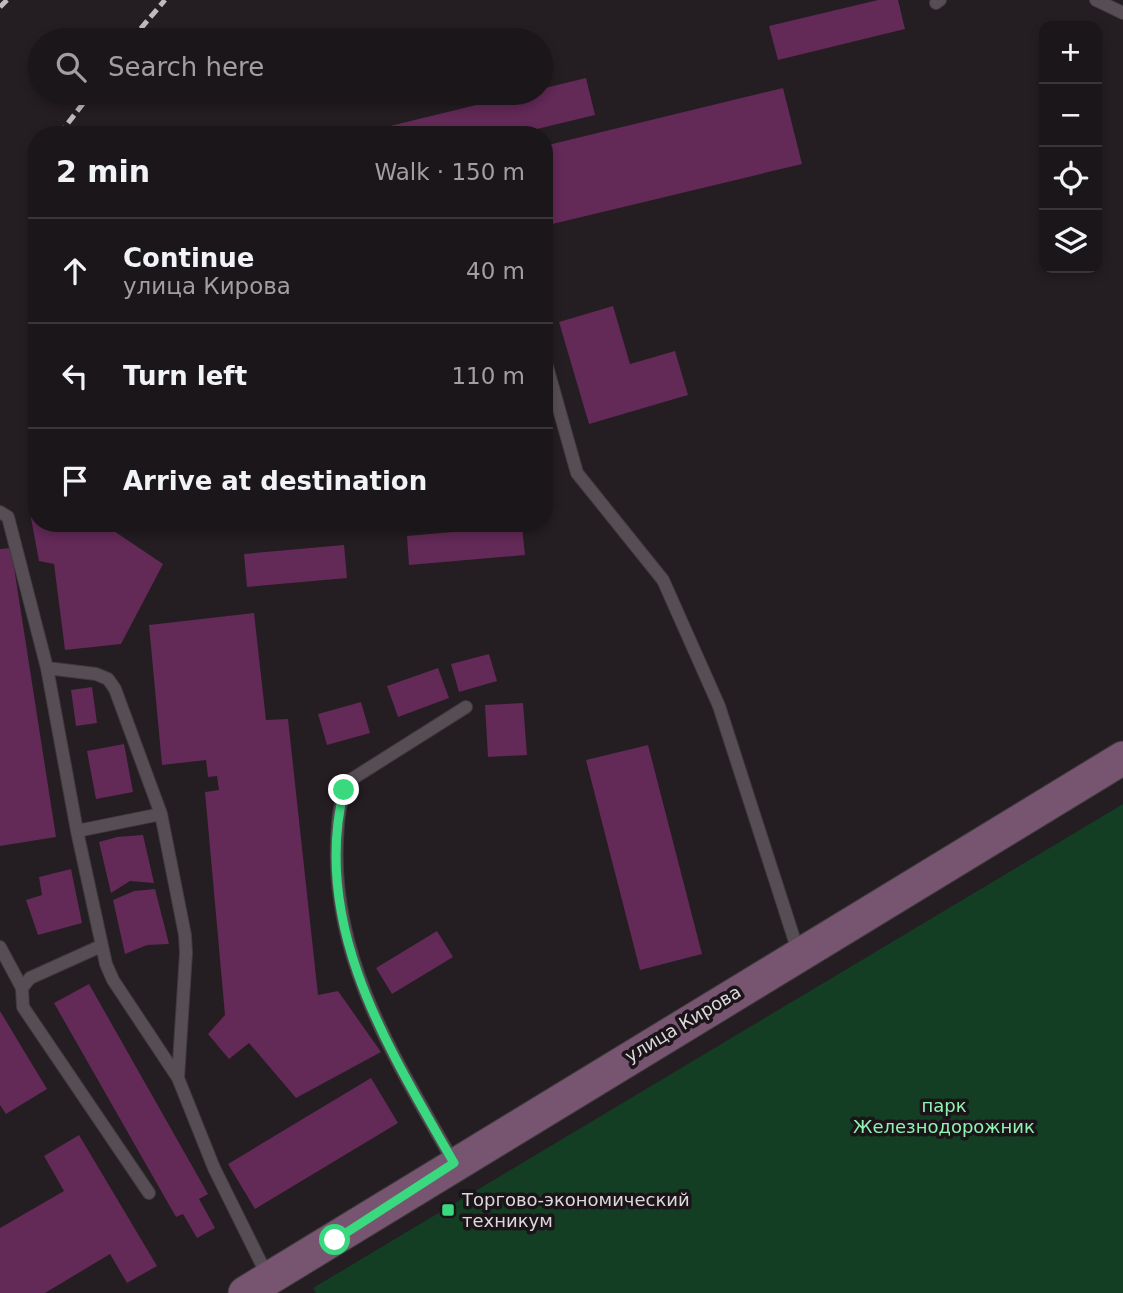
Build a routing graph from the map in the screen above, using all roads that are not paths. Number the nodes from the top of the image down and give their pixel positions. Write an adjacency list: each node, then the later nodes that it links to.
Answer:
1 (1096, 0): 2 (lane)
2 (1123, 13)
3 (553, 388): 12 (lane)
4 (0, 512): 5 (lane)
5 (47, 668): 8 (lane); 9 (lane)
6 (466, 707): 15 (lane)
7 (1123, 758): 12 (main road, улица Кирова)
8 (161, 814): 9 (lane); 14 (lane)
9 (77, 831): 10 (lane)
10 (100, 946): 13 (lane); 14 (lane)
11 (0, 947): 13 (lane)
12 (799, 954): 15 (main road, улица Кирова)
13 (22, 988): 16 (lane)
14 (178, 1078): 17 (lane)
15 (454, 1163): 17 (main road, улица Кирова)
16 (149, 1193)
17 (257, 1286)

